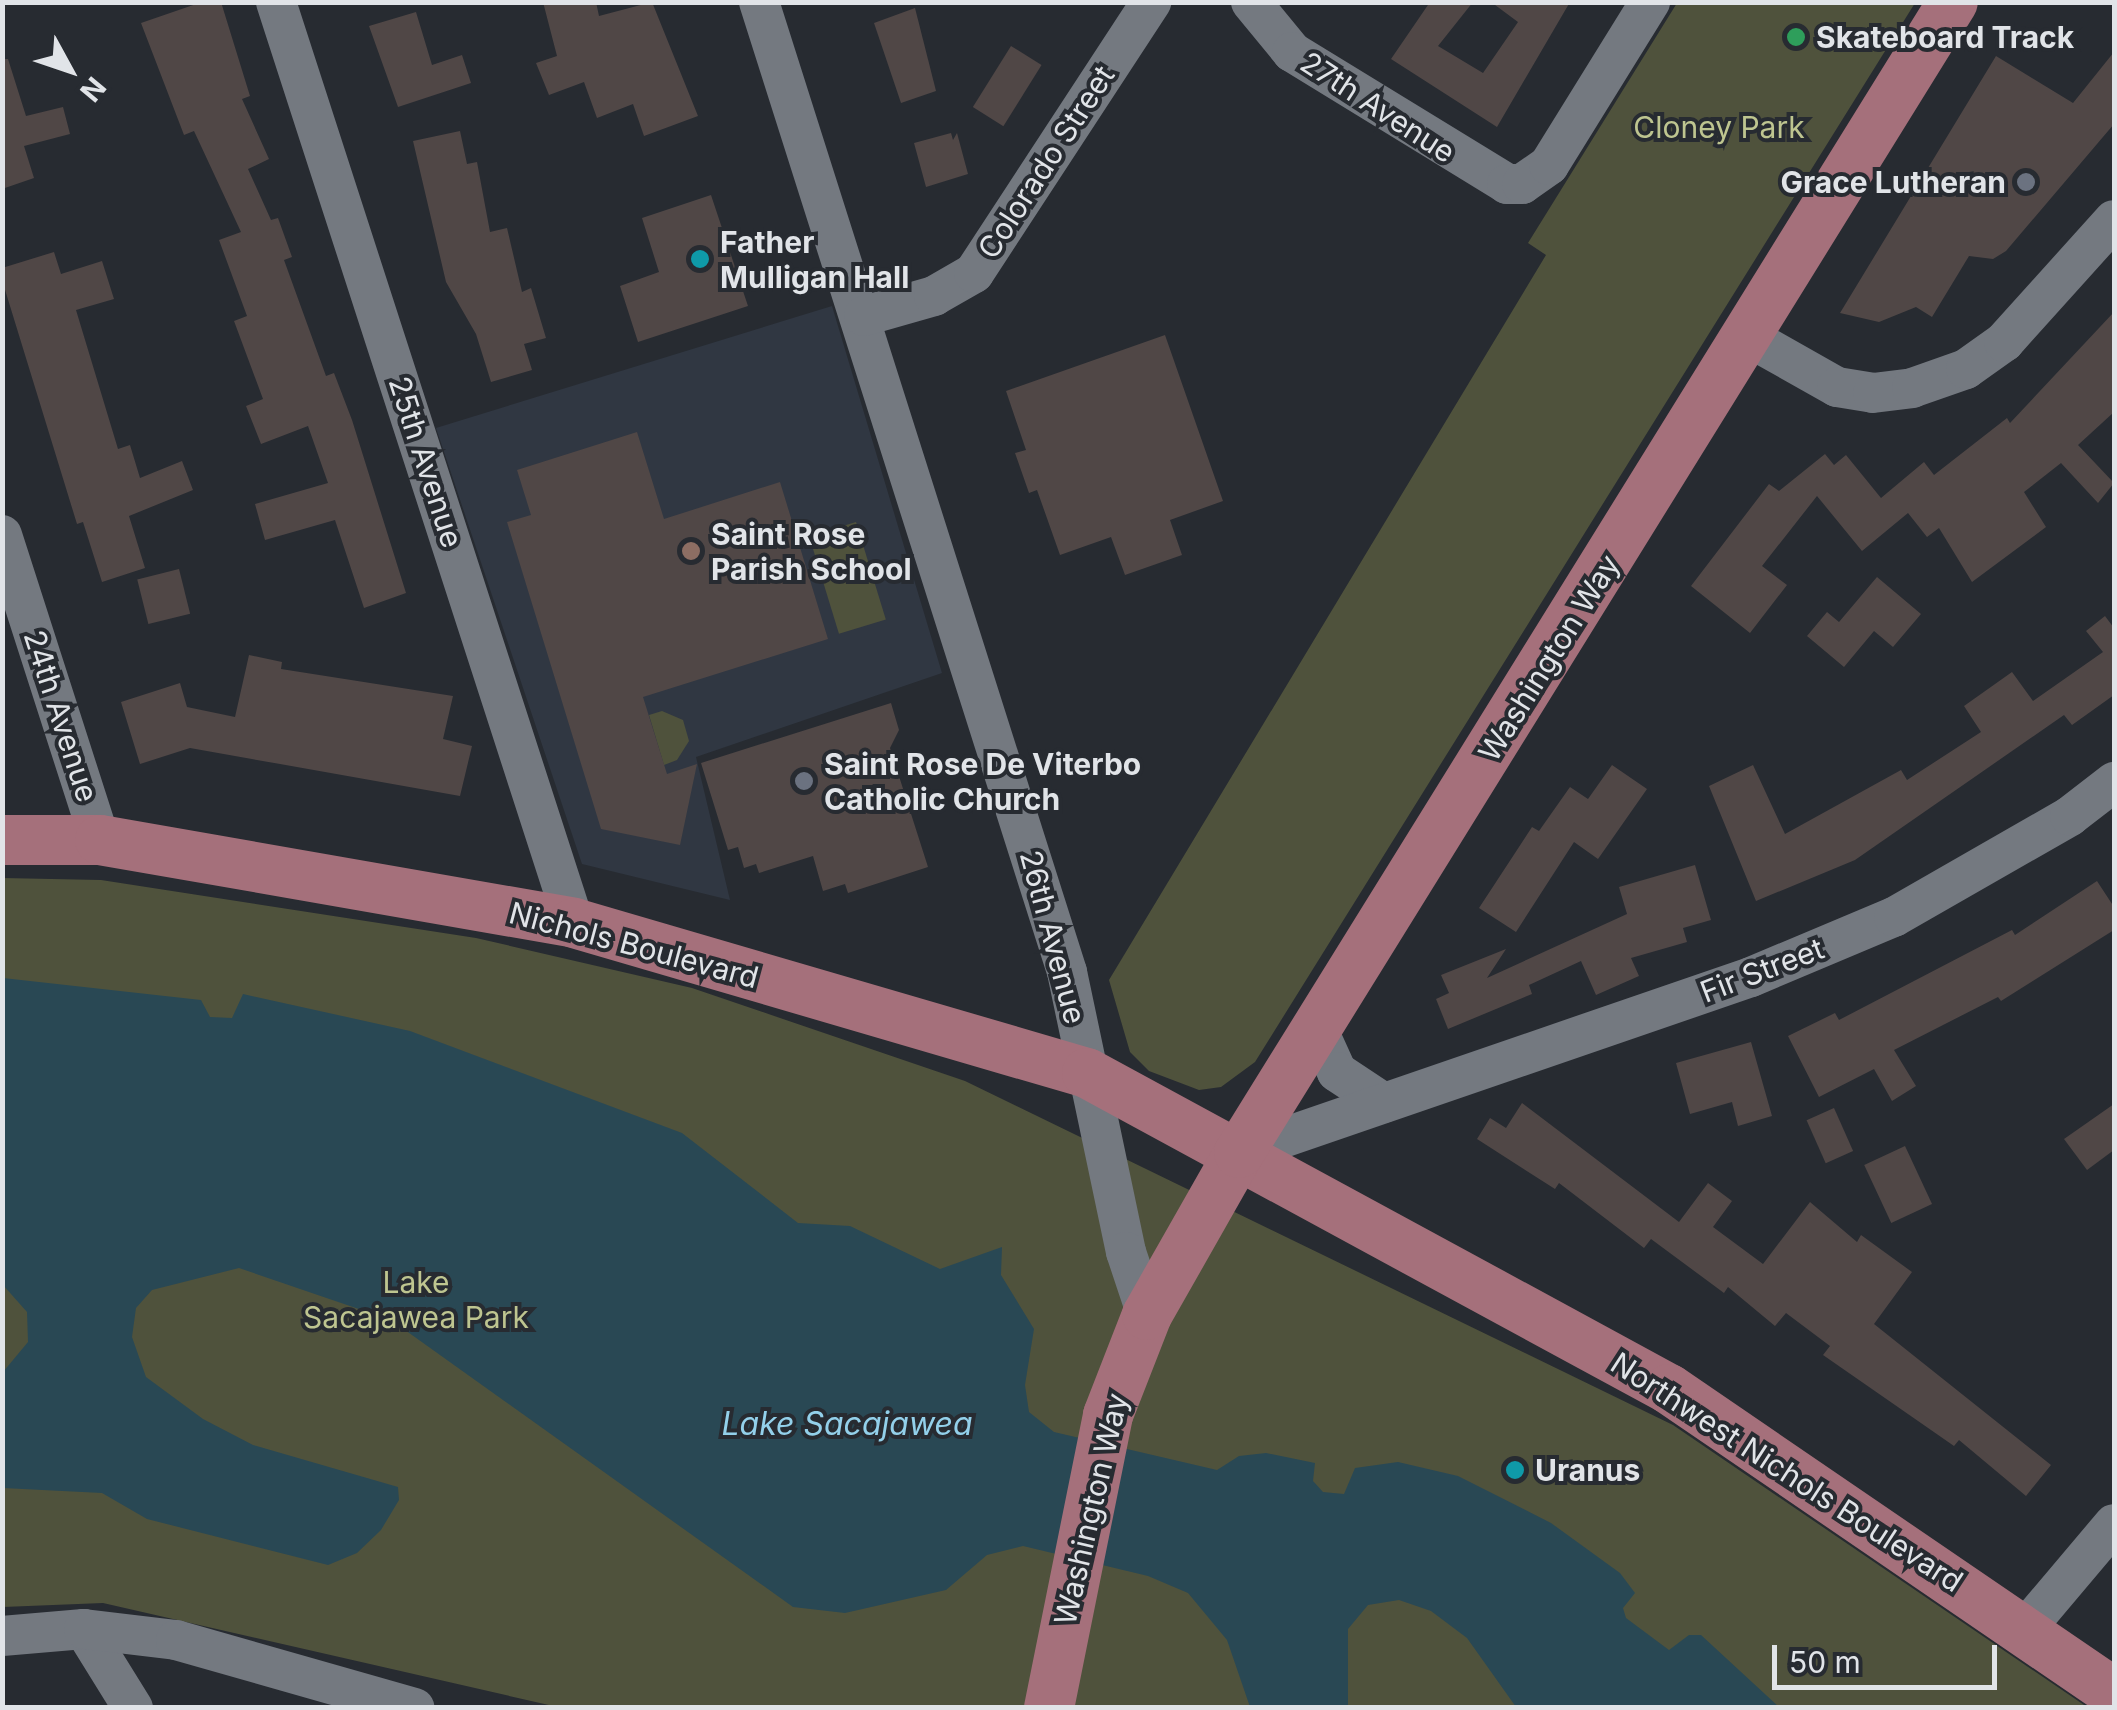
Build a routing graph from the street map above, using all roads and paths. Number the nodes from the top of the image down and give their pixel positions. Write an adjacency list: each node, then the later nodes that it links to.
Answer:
1 (276, 2): 14 (street, 25th Avenue)
2 (760, 2): 8 (street, 26th Avenue)
3 (1151, 2): 8 (street, Colorado Street)
4 (1251, 2): 5 (street, 27th Avenue)
5 (1650, 2)
6 (1954, 2): 9 (main road, Washington Way)
7 (2114, 220): 9 (street)
8 (864, 316): 16 (street, 26th Avenue)
9 (1750, 338): 15 (main road, Washington Way)
10 (2, 536): 13 (street, 24th Avenue)
11 (2114, 782): 17 (street, Fir Street)
12 (2, 840): 13 (main road, Nichols Boulevard)
13 (100, 840): 14 (main road, Nichols Boulevard)
14 (574, 923): 16 (main road, Nichols Boulevard)
15 (1317, 1028): 17 (street); 18 (main road, Washington Way)
16 (1087, 1073): 18 (main road, Nichols Boulevard); 19 (street)
17 (1384, 1103): 18 (street, Fir Street)
18 (1239, 1153): 19 (main road, Washington Way); 21 (main road, Northwest Nichols Boulevard)
19 (1148, 1315): 27 (main road, Washington Way)
20 (2114, 1524): 21 (street)
21 (2026, 1628): 24 (main road, Northwest Nichols Boulevard)
22 (84, 1629): 23 (street); 25 (street); 26 (street)
23 (2, 1636)
24 (2114, 1693)
25 (133, 1708)
26 (414, 1708)
27 (1049, 1708)

